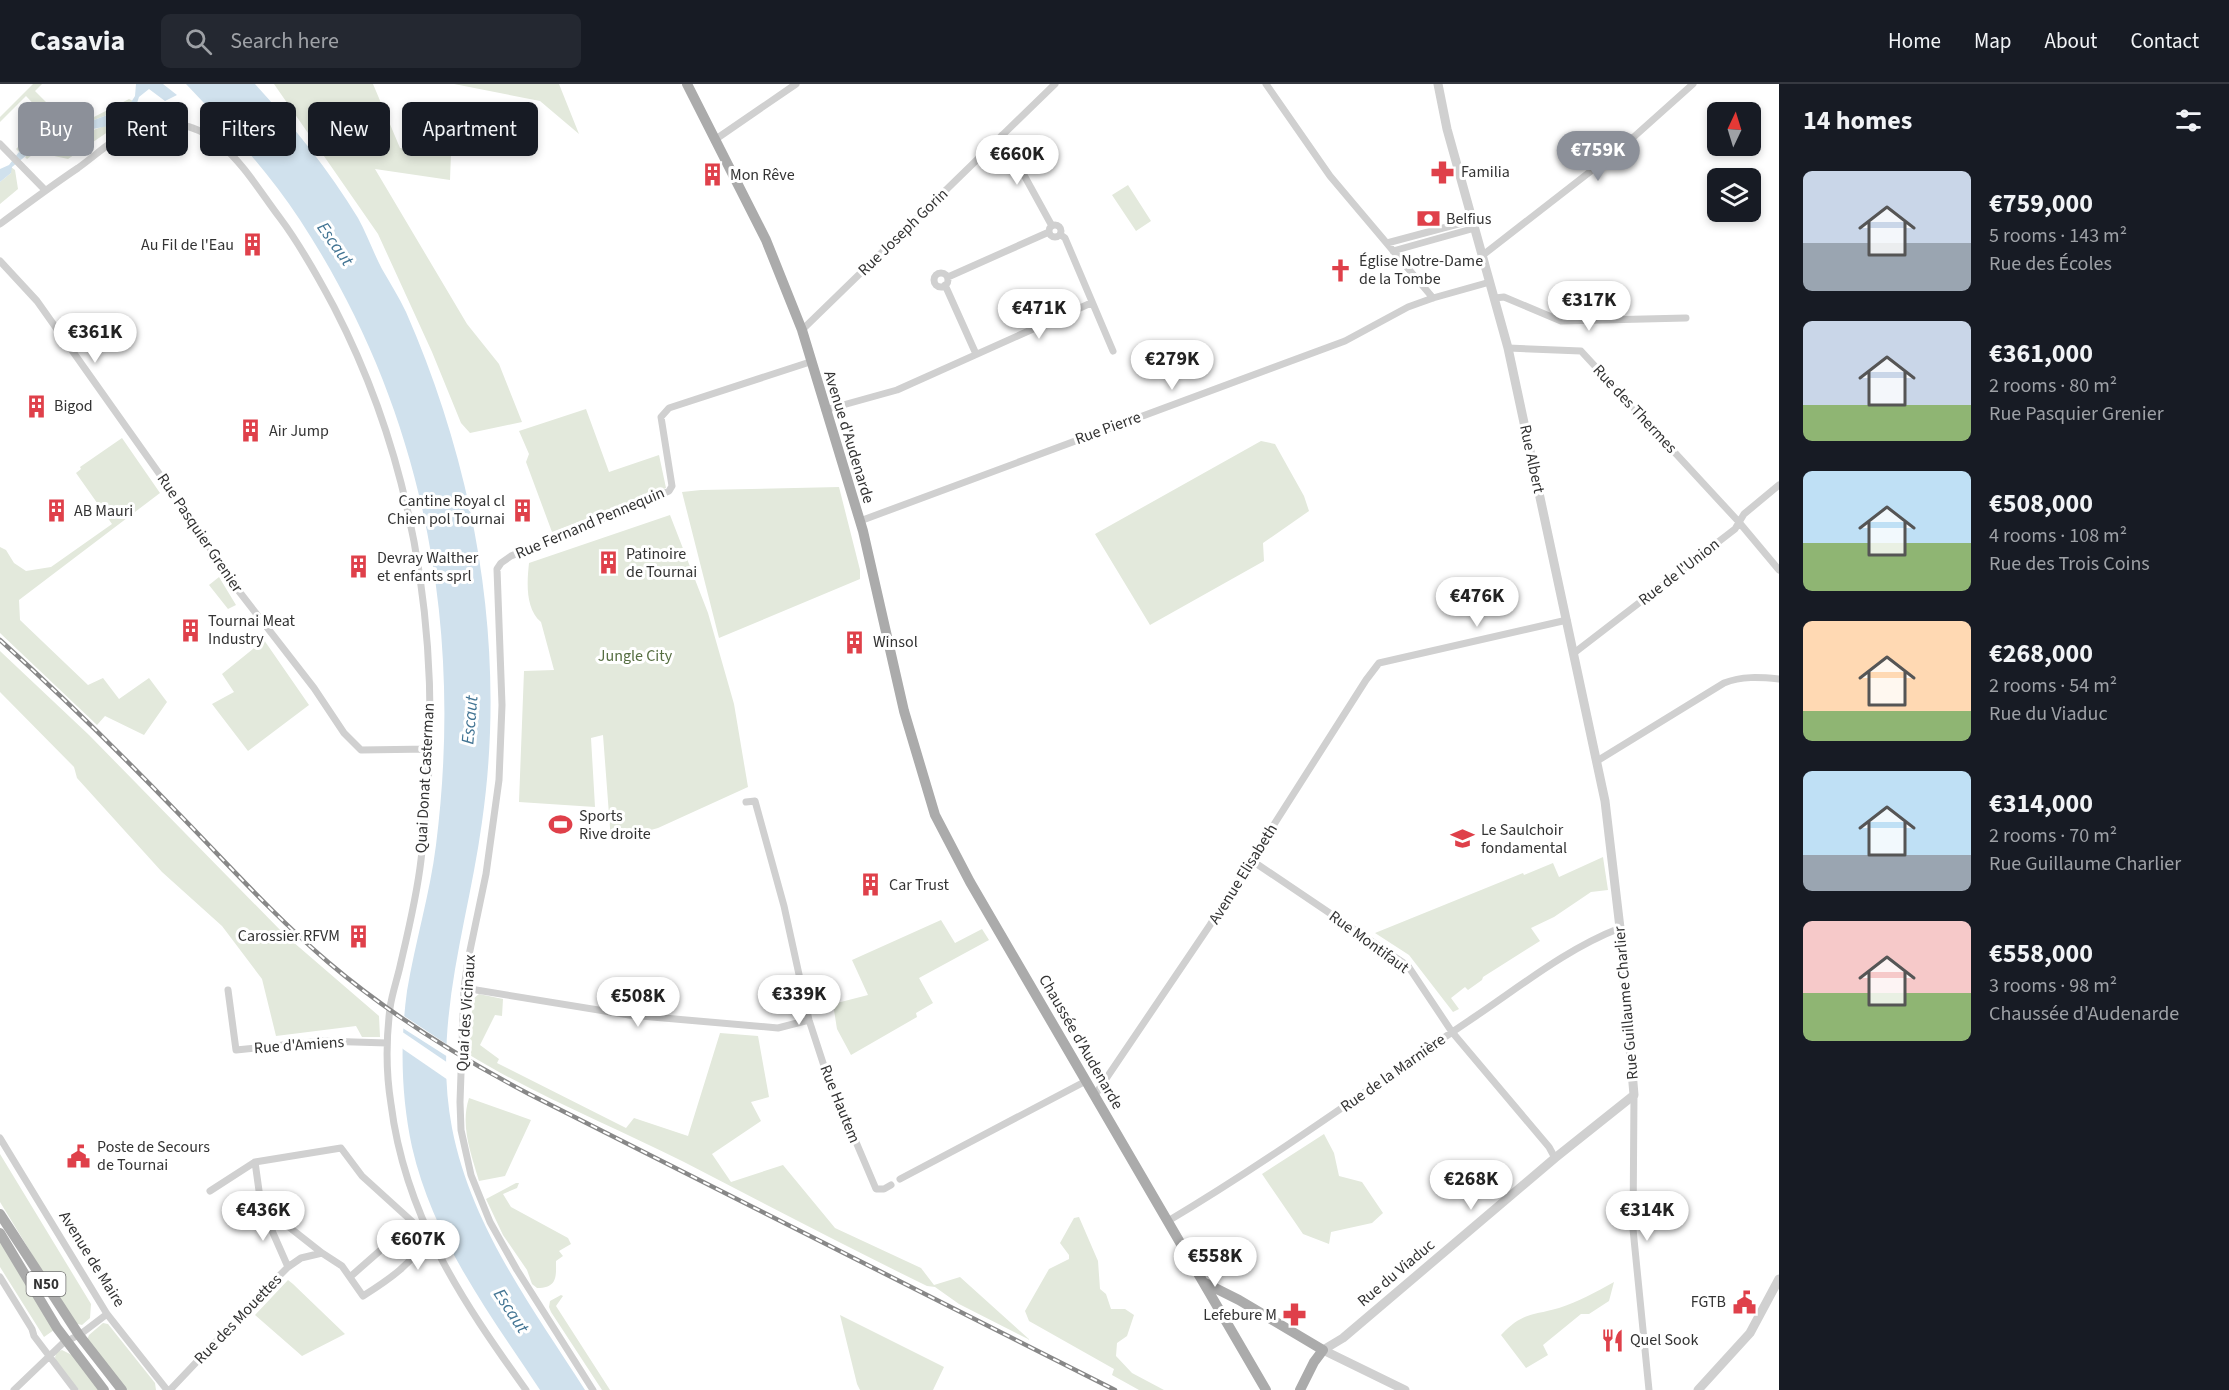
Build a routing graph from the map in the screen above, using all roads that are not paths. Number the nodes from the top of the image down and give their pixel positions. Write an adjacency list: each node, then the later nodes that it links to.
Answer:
1 (687, 84): 8 (main road, Avenue d'Audenarde)
2 (796, 84): 8 (street)
3 (1266, 84): 18 (street)
4 (1438, 84): 12 (street, Rue Albert)
5 (1693, 84): 20 (street)
6 (1052, 85): 7 (street, Rue Joseph Gorin)
7 (1002, 135): 14 (street); 29 (street, Rue Joseph Gorin)
8 (716, 140): 29 (main road, Avenue d'Audenarde)
9 (0, 144): 10 (street)
10 (45, 190): 11 (street, Quai Donat Casterman); 43 (street, Quai Donat Casterman)
11 (0, 224)
12 (1474, 224): 13 (street); 16 (street); 20 (street, Rue Albert)
13 (1448, 227): 15 (street); 16 (street)
14 (1051, 229): 22 (street); 27 (street)
15 (1423, 234): 17 (street); 18 (street)
16 (1450, 235): 17 (street)
17 (1426, 242): 19 (street)
18 (1387, 243): 19 (street)
19 (1393, 251): 25 (street)
20 (1482, 255): 23 (street, Rue Albert)
21 (0, 261): 43 (street, Rue Pasquier Grenier)
22 (948, 277): 24 (street); 24 (street)
23 (1490, 282): 25 (street, Rue Pierre); 26 (street, Rue Albert)
24 (945, 285): 32 (street)
25 (1432, 298): 36 (street, Rue Pierre)
26 (1495, 298): 28 (street); 30 (street, Rue Albert)
27 (1092, 303): 31 (street); 32 (street)
28 (1686, 318)
29 (802, 330): 33 (main road, Avenue d'Audenarde)
30 (1508, 348): 37 (street, Rue des Thermes); 40 (street, Rue Albert)
31 (1113, 351)
32 (976, 354): 34 (street)
33 (810, 362): 34 (main road, Avenue d'Audenarde); 38 (street, Rue Fernand Pennequin)
34 (825, 410): 36 (main road, Avenue d'Audenarde)
35 (1779, 485): 37 (street, Rue de l'Union)
36 (860, 521): 46 (main road, Avenue d'Audenarde)
37 (1738, 521): 39 (street, Rue des Thermes); 41 (street, Rue de l'Union)
38 (497, 569): 49 (street, Quai des Vicinaux)
39 (1779, 570)
40 (1567, 620): 41 (street, Rue Guillaume Charlier); 47 (street, Avenue Elisabeth)
41 (1574, 653): 44 (street, Rue Guillaume Charlier)
42 (1779, 679): 44 (street)
43 (430, 749): 53 (street, Quai Donat Casterman)
44 (1597, 761): 48 (street, Rue Guillaume Charlier)
45 (746, 802): 51 (street, Rue Hautem)
46 (935, 815): 54 (main road, Chaussée d'Audenarde)
47 (1251, 860): 52 (street, Rue Montifaut); 55 (street, Avenue Elisabeth)
48 (1620, 928): 52 (street, Rue de la Marnière); 56 (street, Rue Guillaume Charlier)
49 (464, 988): 51 (street); 87 (street, Quai des Vicinaux)
50 (228, 990): 53 (street, Rue d'Amiens)
51 (809, 1020): 61 (street, Rue Hautem)
52 (1452, 1032): 58 (street, Rue Montifaut); 65 (street, Rue de la Marnière)
53 (387, 1043): 67 (street, Quai Donat Casterman)
54 (1086, 1081): 55 (main road, Chaussée d'Audenarde); 60 (street)
55 (1095, 1095): 65 (main road, Chaussée d'Audenarde)
56 (1634, 1095): 58 (street, Rue du Viaduc); 91 (street, Rue Guillaume Charlier)
57 (0, 1138): 76 (street, Avenue de Maire)
58 (1555, 1158): 79 (street, Rue du Viaduc)
59 (255, 1162): 62 (street); 63 (street); 67 (street)
60 (900, 1179)
61 (891, 1185)
62 (210, 1191)
63 (261, 1205): 68 (street); 69 (street)
64 (0, 1214): 77 (main road, N50)
65 (1168, 1221): 73 (main road, Chaussée d'Audenarde)
66 (0, 1233): 78 (main road, N50)
67 (428, 1236): 71 (street); 71 (street); 86 (street, Quai Donat Casterman)
68 (322, 1253): 69 (street, Rue des Mouettes); 71 (street)
69 (288, 1268): 85 (street, Rue des Mouettes)
70 (0, 1277): 80 (street)
71 (350, 1277)
72 (1779, 1280): 92 (street)
73 (1204, 1283): 74 (main road); 75 (main road, Chaussée d'Audenarde)
74 (1231, 1296): 75 (street); 79 (main road)
75 (1220, 1310): 88 (main road, Chaussée d'Audenarde)
76 (107, 1314): 77 (street); 85 (street, Avenue de Maire)
77 (79, 1335): 78 (street); 84 (main road, N50)
78 (67, 1342): 80 (street); 83 (main road, N50)
79 (1323, 1350): 89 (main road, Rue du Viaduc); 90 (street)
80 (48, 1356): 81 (street); 82 (street)
81 (14, 1390)
82 (75, 1390)
83 (104, 1390)
84 (122, 1390)
85 (169, 1390)
86 (526, 1390)
87 (593, 1390)
88 (1266, 1390)
89 (1300, 1390)
90 (1405, 1390)
91 (1649, 1390)
92 (1698, 1390)

